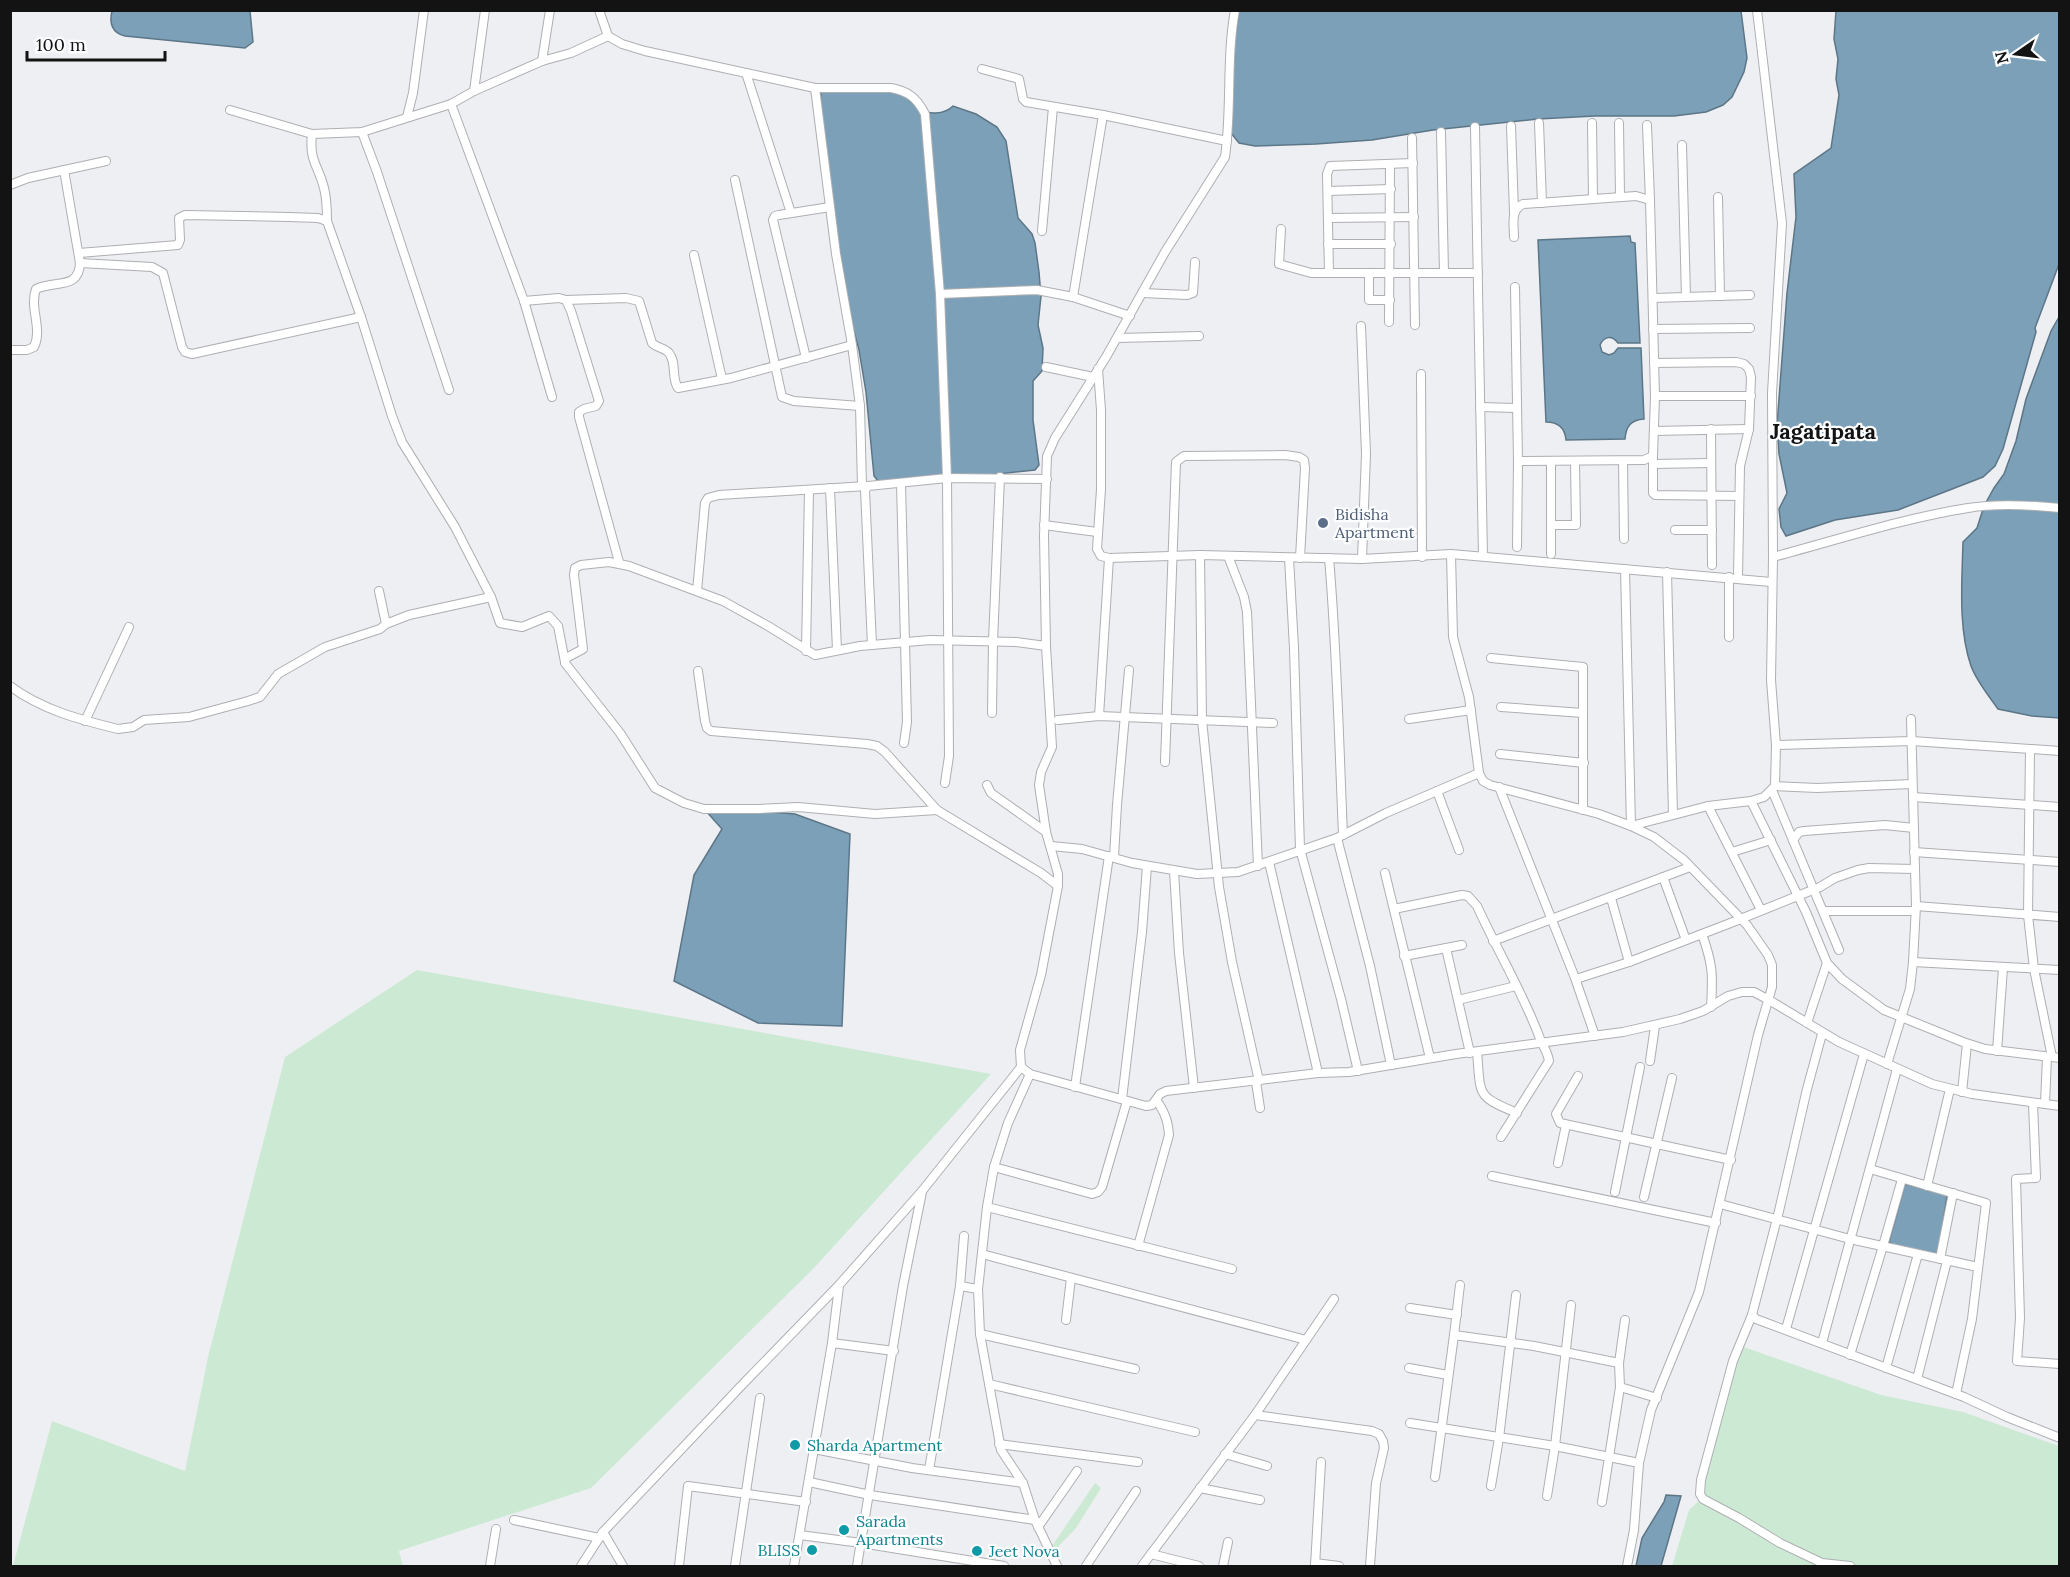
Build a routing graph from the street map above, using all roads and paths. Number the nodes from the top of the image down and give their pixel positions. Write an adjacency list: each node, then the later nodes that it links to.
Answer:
1 (424, 10): 17 (street)
2 (485, 10): 12 (street)
3 (550, 10): 8 (street)
4 (599, 10): 7 (street)
5 (1235, 10): 28 (street)
6 (1756, 10): 135 (street)
7 (608, 36): 8 (street); 10 (street)
8 (542, 61): 12 (street)
9 (982, 69): 14 (street)
10 (746, 73): 11 (street); 45 (street)
11 (815, 88): 43 (street); 67 (street)
12 (474, 91): 13 (street)
13 (451, 104): 17 (street); 75 (street)
14 (1053, 107): 16 (street); 51 (street)
15 (230, 110): 26 (street)
16 (1103, 115): 28 (street); 70 (street)
17 (408, 117): 24 (street)
18 (1539, 123): 42 (street)
19 (1592, 123): 40 (street)
20 (1619, 123): 38 (street)
21 (1647, 125): 41 (street)
22 (1511, 126): 44 (street)
23 (1475, 127): 64 (street)
24 (362, 132): 26 (street); 95 (street)
25 (1441, 132): 63 (street)
26 (312, 134): 49 (street)
27 (1412, 138): 31 (street)
28 (1227, 141): 66 (street)
29 (1682, 145): 71 (street)
30 (106, 161): 33 (street)
31 (1413, 163): 32 (street); 47 (street)
32 (1390, 164): 36 (street); 37 (street)
33 (64, 170): 35 (street); 55 (street)
34 (735, 180): 89 (street)
35 (10, 185)
36 (1390, 189): 37 (street); 46 (street)
37 (1328, 191): 48 (street)
38 (1620, 197): 40 (street); 41 (street)
39 (1718, 197): 69 (street)
40 (1593, 199): 42 (street)
41 (1650, 200): 72 (street)
42 (1542, 203): 44 (street)
43 (830, 207): 45 (street); 85 (street)
44 (1514, 212): 52 (street)
45 (791, 213): 87 (street)
46 (1391, 217): 47 (street); 48 (street); 54 (street)
47 (1414, 217): 62 (street)
48 (1328, 218): 53 (street)
49 (327, 221): 55 (street); 77 (street)
50 (1281, 229): 59 (street)
51 (1042, 231)
52 (1514, 237)
53 (1328, 244): 54 (street); 59 (street)
54 (1391, 244): 61 (street)
55 (79, 253): 58 (street)
56 (694, 255): 94 (street)
57 (1195, 262): 66 (street)
58 (80, 263): 77 (street); 86 (street)
59 (1329, 273): 60 (street)
60 (1369, 273): 61 (street); 74 (street)
61 (1390, 273): 62 (street); 74 (street)
62 (1415, 273): 63 (street); 79 (street)
63 (1444, 273): 64 (street)
64 (1478, 273): 100 (street)
65 (1515, 287): 101 (street)
66 (1143, 293): 76 (street)
67 (940, 294): 70 (street); 112 (street)
68 (1750, 295): 69 (street)
69 (1720, 296): 71 (street)
70 (1073, 297): 76 (street)
71 (1686, 297): 72 (street)
72 (1653, 298): 82 (street)
73 (566, 300): 75 (street); 94 (street); 141 (street)
74 (1390, 300): 78 (street)
75 (524, 301): 98 (street)
76 (1130, 316): 84 (street)
77 (362, 317): 149 (street)
78 (1389, 322)
79 (1415, 325)
80 (1360, 326): 140 (street)
81 (1750, 328): 82 (street)
82 (1653, 330): 88 (street)
83 (1198, 336): 84 (street)
84 (1118, 338): 91 (street)
85 (852, 345): 87 (street); 99 (street)
86 (10, 350)
87 (806, 358): 89 (street)
88 (1654, 363): 96 (street); 97 (street)
89 (775, 366): 94 (street); 99 (street)
90 (1046, 367): 93 (street)
91 (1098, 369): 93 (street); 125 (street)
92 (1421, 374): 134 (street)
93 (1093, 377): 113 (street)
94 (722, 379)
95 (449, 390)
96 (1654, 396): 97 (street); 104 (street)
97 (1751, 396): 103 (street)
98 (552, 397)
99 (860, 406): 115 (street)
100 (1480, 407): 101 (street); 133 (street)
101 (1516, 408): 107 (street)
102 (1711, 429): 103 (street); 104 (street); 110 (street)
103 (1749, 429): 119 (street)
104 (1654, 431): 106 (street)
105 (1623, 460): 106 (street); 109 (street); 126 (street)
106 (1653, 460): 110 (street); 118 (street)
107 (1518, 461): 108 (street); 127 (street)
108 (1551, 462): 109 (street); 122 (street)
109 (1575, 462): 122 (street)
110 (1712, 463): 118 (street)
111 (1000, 477): 112 (street); 113 (street); 154 (street)
112 (947, 478): 114 (street); 153 (street)
113 (1047, 479): 121 (street)
114 (901, 483): 115 (street); 155 (street)
115 (865, 486): 116 (street); 156 (street)
116 (830, 488): 117 (street); 158 (street)
117 (809, 490): 148 (street); 159 (street)
118 (1712, 496): 119 (street); 124 (street)
119 (1739, 496): 145 (street)
120 (2060, 508): 135 (street)
121 (1044, 525): 125 (street); 157 (street)
122 (1551, 525): 129 (street)
123 (1675, 530): 124 (street)
124 (1712, 530): 142 (street)
125 (1097, 532): 136 (street)
126 (1624, 539)
127 (1517, 547)
128 (1451, 554): 133 (street); 134 (street); 166 (street)
129 (1551, 554)
130 (1174, 555): 131 (street); 136 (street); 138 (street); 171 (street)
131 (1200, 555): 132 (street); 175 (street)
132 (1228, 556): 137 (street); 177 (street)
133 (1483, 556): 143 (street)
134 (1422, 557): 140 (street)
135 (1773, 557): 146 (street)
136 (1109, 558): 169 (street)
137 (1289, 558): 138 (street); 209 (street)
138 (1300, 558): 139 (street)
139 (1329, 558): 140 (street); 205 (street)
140 (1362, 559)
141 (619, 562): 148 (street); 161 (street)
142 (1712, 565)
143 (1625, 569): 144 (street); 202 (street)
144 (1667, 572): 145 (street); 201 (street)
145 (1733, 578): 146 (street); 152 (street)
146 (1771, 582): 181 (street)
147 (379, 591): 150 (street)
148 (697, 591): 159 (street)
149 (491, 597): 150 (street); 161 (street)
150 (386, 624): 176 (street)
151 (129, 627): 176 (street)
152 (1729, 637)
153 (948, 640): 154 (street); 155 (street); 188 (street)
154 (993, 641): 157 (street); 167 (street)
155 (906, 642): 156 (street); 180 (street)
156 (872, 645): 158 (street)
157 (1046, 646): 204 (street)
158 (837, 650): 159 (street)
159 (806, 651)
160 (1491, 658): 168 (street)
161 (565, 663): 199 (street)
162 (1129, 670): 170 (street)
163 (698, 671): 199 (street)
164 (10, 686): 176 (street)
165 (1501, 707): 168 (street)
166 (1471, 710): 173 (street); 187 (street)
167 (992, 713)
168 (1583, 713): 186 (street)
169 (1099, 716): 170 (street); 174 (street)
170 (1125, 717): 171 (street); 213 (street)
171 (1166, 717): 175 (street); 185 (street)
172 (1911, 718): 179 (street)
173 (1409, 719)
174 (1058, 720)
175 (1202, 720): 177 (street); 223 (street)
176 (85, 721)
177 (1251, 723): 178 (street); 218 (street)
178 (1273, 723)
179 (1912, 741): 181 (street); 182 (street); 189 (street)
180 (904, 743)
181 (1776, 745): 192 (street)
182 (2030, 749): 183 (street); 196 (street)
183 (2060, 751)
184 (1500, 754): 186 (street)
185 (1165, 762)
186 (1584, 763): 200 (street)
187 (1479, 773): 191 (street); 193 (street)
188 (945, 783)
189 (1912, 784): 192 (street); 194 (street)
190 (987, 785): 204 (street)
191 (1499, 788): 200 (street); 236 (street)
192 (1773, 788): 195 (street); 207 (street)
193 (1437, 791): 205 (street); 210 (street)
194 (1913, 797): 196 (street); 203 (street)
195 (1751, 801): 197 (street); 206 (street)
196 (2029, 805): 198 (street); 214 (street)
197 (1708, 806): 201 (street); 211 (street)
198 (2060, 807)
199 (937, 810): 225 (street)
200 (1583, 810): 202 (street)
201 (1673, 814): 202 (street)
202 (1631, 826): 219 (street)
203 (1914, 828): 207 (street); 212 (street)
204 (1046, 832): 208 (street)
205 (1340, 836): 209 (street); 269 (street)
206 (1771, 840): 211 (street); 227 (street)
207 (1793, 840): 226 (street)
208 (1051, 846): 213 (street); 225 (street)
209 (1300, 849): 215 (street); 273 (street)
210 (1459, 850)
211 (1732, 852): 231 (street)
212 (1914, 852): 214 (street); 220 (street)
213 (1112, 856): 217 (street); 279 (street)
214 (2029, 859): 216 (street); 233 (street)
215 (1269, 862): 218 (street); 274 (street)
216 (2060, 862)
217 (1147, 866): 221 (street); 283 (street)
218 (1258, 866): 223 (street)
219 (1690, 867): 224 (street); 235 (street)
220 (1915, 869): 226 (street); 230 (street)
221 (1174, 871): 223 (street); 280 (street)
222 (1385, 873): 229 (street)
223 (1219, 874): 278 (street)
224 (1664, 877): 228 (street); 238 (street)
225 (1058, 886): 270 (street)
226 (1815, 889): 227 (street); 232 (street)
227 (1798, 895): 231 (street); 246 (street)
228 (1611, 898): 236 (street); 244 (street)
229 (1394, 909): 239 (street); 243 (street)
230 (1916, 909): 232 (street); 233 (street); 245 (street)
231 (1761, 910): 235 (street)
232 (1824, 911): 242 (street)
233 (2028, 915): 234 (street); 248 (street)
234 (2060, 917)
235 (1740, 918): 237 (street); 253 (street)
236 (1551, 919): 239 (street); 250 (street)
237 (1702, 934): 238 (street); 254 (street)
238 (1686, 940): 244 (street)
239 (1493, 941): 251 (street)
240 (1462, 945): 241 (street)
241 (1446, 948): 243 (street); 252 (street)
242 (1839, 950)
243 (1404, 956): 266 (street)
244 (1629, 962): 250 (street)
245 (1913, 962): 247 (street); 255 (street)
246 (1827, 963): 255 (street); 256 (street)
247 (2003, 968): 248 (street); 262 (street)
248 (2034, 969): 249 (street); 265 (street)
249 (2060, 970)
250 (1576, 980): 259 (street)
251 (1516, 986): 252 (street); 260 (street)
252 (1458, 1000): 263 (street)
253 (1769, 1000): 254 (street); 256 (street); 294 (street)
254 (1710, 1007): 257 (street)
255 (1901, 1018): 261 (street); 268 (street)
256 (1807, 1023): 258 (street)
257 (1655, 1026): 259 (street); 267 (street)
258 (1822, 1034): 264 (street); 307 (street)
259 (1595, 1036): 260 (street)
260 (1542, 1044): 263 (street); 289 (street)
261 (1967, 1044): 262 (street); 282 (street)
262 (1997, 1051): 265 (street)
263 (1474, 1052): 266 (street); 289 (street)
264 (1864, 1054): 268 (street); 309 (street)
265 (2053, 1057): 286 (street)
266 (1430, 1058): 269 (street)
267 (1650, 1061)
268 (1887, 1064): 272 (street)
269 (1391, 1065): 273 (street)
270 (1021, 1067): 275 (street); 301 (street)
271 (1640, 1067): 292 (street)
272 (1897, 1069): 281 (street); 297 (street)
273 (1358, 1071): 274 (street)
274 (1318, 1073): 278 (street)
275 (1030, 1074): 279 (street); 296 (street)
276 (1578, 1076): 290 (street)
277 (1672, 1078): 293 (street)
278 (1257, 1081): 280 (street); 288 (street)
279 (1075, 1087): 283 (street)
280 (1194, 1088): 284 (street)
281 (1950, 1089): 282 (street); 300 (street)
282 (1962, 1092): 285 (street)
283 (1124, 1100): 284 (street); 296 (street)
284 (1157, 1101): 312 (street)
285 (2032, 1103): 286 (street); 343 (street)
286 (2045, 1104): 287 (street)
287 (2060, 1106)
288 (1260, 1108)
289 (1517, 1113): 291 (street)
290 (1566, 1125): 292 (street); 295 (street)
291 (1501, 1137)
292 (1627, 1138): 293 (street); 302 (street)
293 (1656, 1144): 294 (street); 304 (street)
294 (1731, 1160): 305 (street)
295 (1558, 1163)
296 (994, 1167): 306 (street)
297 (1869, 1169): 299 (street); 311 (street)
298 (1492, 1176): 308 (street)
299 (1902, 1179): 300 (street); 313 (street)
300 (1927, 1185): 303 (street)
301 (922, 1191): 320 (street); 339 (street)
302 (1615, 1192)
303 (1953, 1193): 316 (street); 317 (street)
304 (1644, 1197)
305 (1720, 1204): 307 (street); 308 (street)
306 (987, 1207): 312 (street); 314 (street)
307 (1777, 1219): 309 (street); 329 (street)
308 (1716, 1223): 353 (street)
309 (1815, 1230): 311 (street); 332 (street)
310 (964, 1236): 322 (street)
311 (1850, 1239): 313 (street); 338 (street)
312 (1138, 1246): 318 (street)
313 (1884, 1246): 315 (street); 341 (street)
314 (982, 1254): 319 (street); 323 (street)
315 (1918, 1254): 316 (street); 345 (street)
316 (1943, 1260): 317 (street); 348 (street)
317 (1978, 1268): 351 (street)
318 (1232, 1269)
319 (1071, 1278): 330 (street); 335 (street)
320 (839, 1285): 336 (street); 387 (street)
321 (1460, 1285): 328 (street)
322 (960, 1286): 323 (street); 370 (street)
323 (978, 1289): 333 (street)
324 (1516, 1295): 337 (street)
325 (1334, 1299): 335 (street)
326 (1571, 1305): 340 (street)
327 (1410, 1308): 328 (street)
328 (1457, 1315): 334 (street)
329 (1752, 1315): 332 (street); 409 (street)
330 (1066, 1320)
331 (1625, 1320): 342 (street)
332 (1786, 1329): 338 (street)
333 (980, 1334): 346 (street); 349 (street)
334 (1454, 1335): 337 (street); 347 (street)
335 (1306, 1340): 354 (street)
336 (832, 1343): 339 (street); 362 (street)
337 (1511, 1343): 340 (street); 358 (street)
338 (1822, 1343): 341 (street)
339 (894, 1351): 365 (street)
340 (1565, 1352): 342 (street); 361 (street)
341 (1850, 1355): 345 (street)
342 (1619, 1363): 350 (street)
343 (2060, 1364)
344 (1409, 1368): 347 (street)
345 (1886, 1368): 348 (street)
346 (1135, 1369)
347 (1448, 1375): 356 (street)
348 (1917, 1379): 351 (street)
349 (989, 1384): 357 (street); 360 (street)
350 (1620, 1387): 353 (street); 364 (street)
351 (1956, 1394): 359 (street)
352 (760, 1398): 378 (street)
353 (1657, 1398): 368 (street)
354 (1255, 1415): 363 (street); 407 (street)
355 (1410, 1423): 356 (street)
356 (1441, 1429): 358 (street); 372 (street)
357 (1195, 1432)
358 (1499, 1438): 361 (street); 375 (street)
359 (2060, 1438)
360 (999, 1444): 366 (street); 374 (street)
361 (1555, 1446): 364 (street); 380 (street)
362 (814, 1449): 365 (street); 373 (street)
363 (1225, 1454): 369 (street); 376 (street)
364 (1608, 1457): 368 (street); 383 (street)
365 (875, 1462): 370 (street); 379 (street)
366 (1138, 1462)
367 (1321, 1462): 392 (street)
368 (1639, 1463): 408 (street)
369 (1267, 1466)
370 (929, 1470): 374 (street)
371 (1077, 1471): 385 (street)
372 (1436, 1476)
373 (809, 1482): 379 (street); 382 (street)
374 (1023, 1483): 385 (street)
375 (1491, 1486)
376 (1200, 1488): 381 (street); 391 (street)
377 (1136, 1491): 402 (street)
378 (746, 1493): 382 (street); 396 (street); 397 (street)
379 (870, 1495): 385 (street); 390 (street)
380 (1547, 1496)
381 (1260, 1500)
382 (806, 1502): 388 (street)
383 (1602, 1502)
384 (514, 1520): 387 (street)
385 (1037, 1523): 401 (street)
386 (496, 1529): 393 (street)
387 (601, 1535): 394 (street); 395 (street)
388 (800, 1535): 390 (street); 398 (street)
389 (1228, 1542): 405 (street)
390 (861, 1543): 399 (street); 400 (street)
391 (1151, 1554): 403 (street); 404 (street)
392 (1315, 1564): 406 (street)
393 (490, 1566)
394 (581, 1566)
395 (623, 1566)
396 (679, 1566)
397 (735, 1566)
398 (794, 1566)
399 (857, 1566)
400 (1004, 1566)
401 (1057, 1566)
402 (1086, 1566)
403 (1142, 1566)
404 (1199, 1566)
405 (1223, 1566)
406 (1339, 1566)
407 (1370, 1566)
408 (1627, 1566)
409 (1850, 1566)

